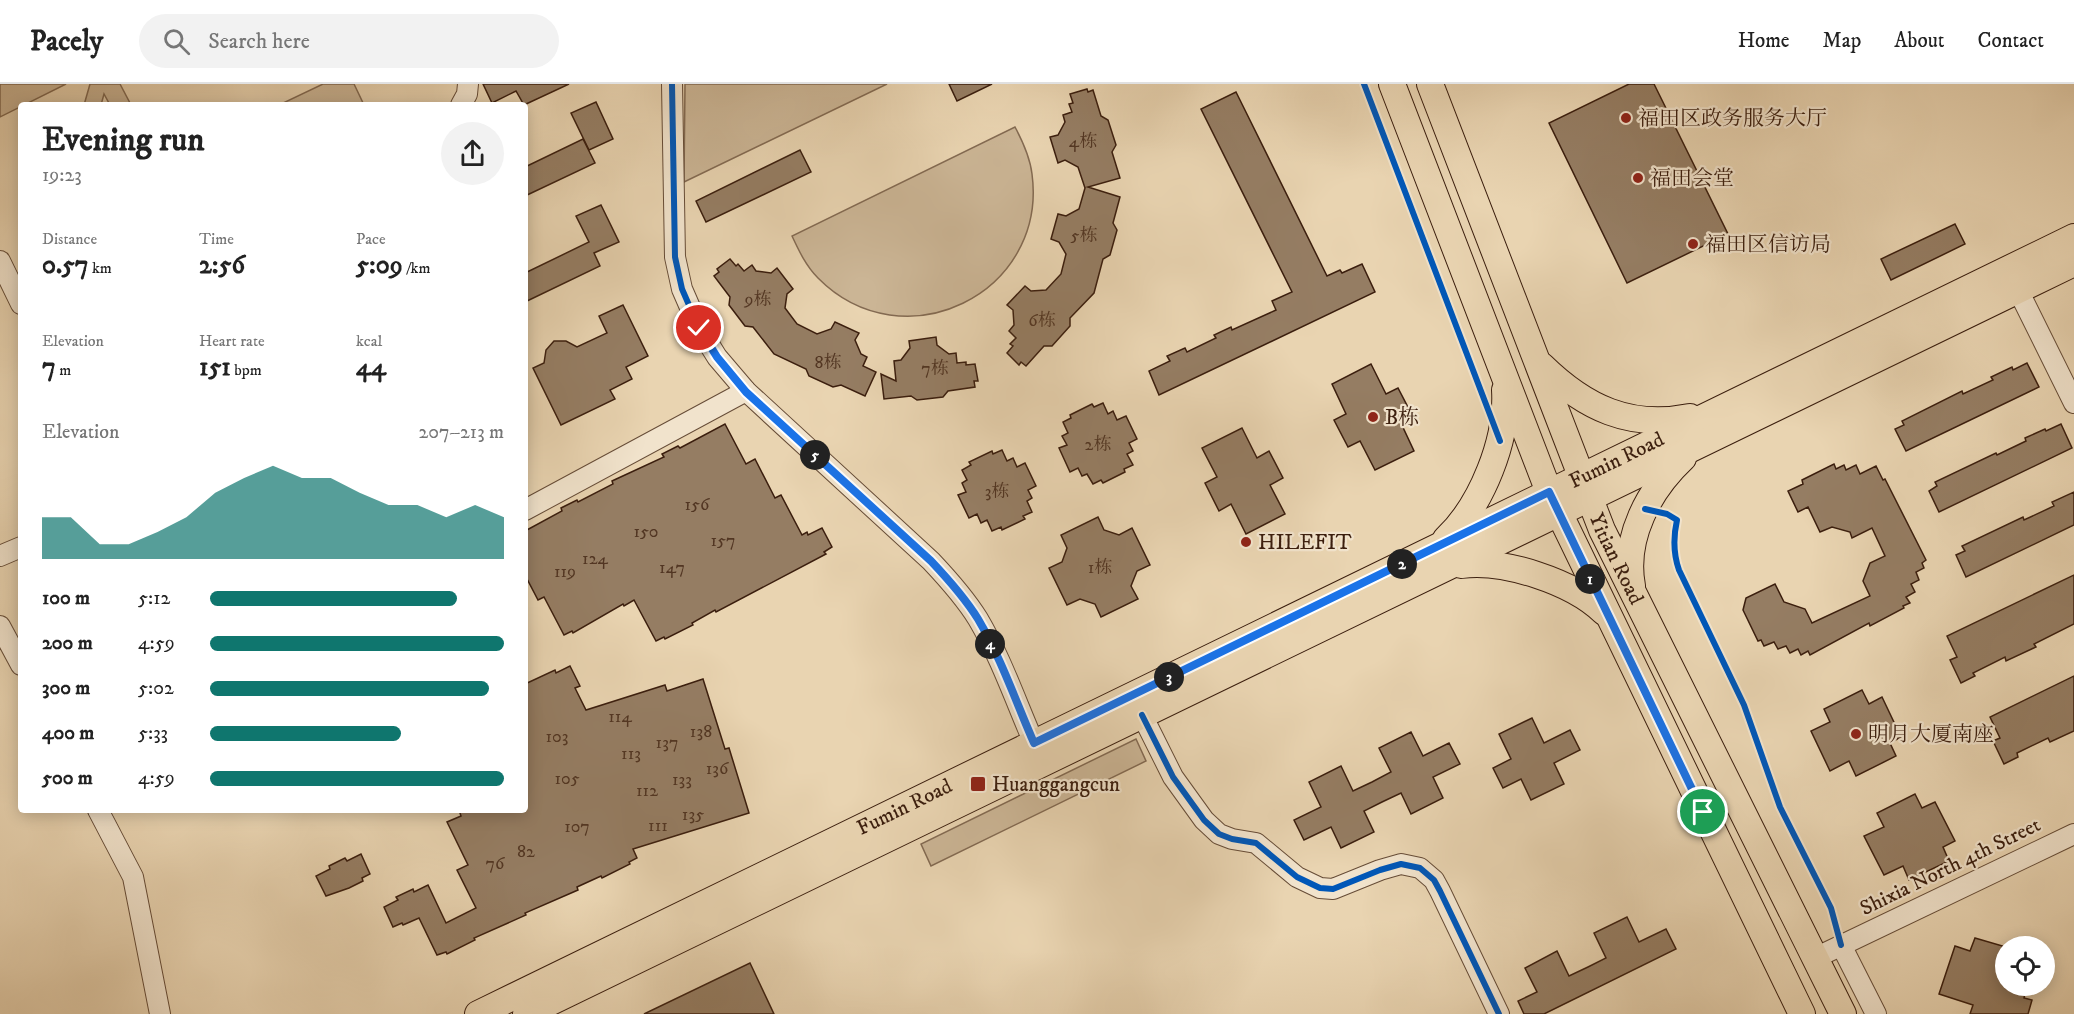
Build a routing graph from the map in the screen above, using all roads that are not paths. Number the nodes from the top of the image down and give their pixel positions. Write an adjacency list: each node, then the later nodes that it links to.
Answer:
1 (468, 84): 5 (street)
2 (672, 84): 13 (street)
3 (1392, 84): 12 (main road, Yitian Road)
4 (1430, 84): 11 (main road, Yitian Road)
5 (463, 102)
6 (2074, 237): 15 (main road, Fumin Road)
7 (0, 261): 10 (street)
8 (2074, 263): 9 (main road, Fumin Road)
9 (2018, 290): 14 (street); 16 (main road, Fumin Road)
10 (18, 298)
11 (1537, 362): 15 (main road); 17 (main road, Yitian Road)
12 (1501, 369): 18 (main road, Yitian Road); 22 (main road)
13 (746, 392): 19 (street); 28 (street)
14 (2074, 403)
15 (1714, 412): 17 (main road, Fumin Road)
16 (1705, 442): 17 (main road, Fumin Road); 23 (main road)
17 (1586, 487): 18 (main road, Fumin Road); 23 (main road, Yitian Road)
18 (1554, 503): 22 (main road, Fumin Road); 24 (main road, Yitian Road)
19 (528, 508)
20 (18, 548): 21 (street)
21 (0, 556)
22 (1438, 559): 24 (main road); 27 (main road, Fumin Road); 28 (main road, Fumin Road)
23 (1635, 598): 32 (main road, Yitian Road)
24 (1609, 617): 37 (main road, Yitian Road)
25 (0, 626): 26 (street)
26 (18, 659)
27 (1142, 715): 35 (main road, Fumin Road); 36 (street)
28 (1034, 743): 34 (main road, Fumin Road)
29 (100, 813): 33 (street)
30 (2074, 834): 31 (street, Shixia North 4th Street)
31 (1841, 945): 32 (street, Shixia North 4th Street); 39 (street)
32 (1815, 958): 38 (main road, Yitian Road)
33 (160, 1014)
34 (478, 1014)
35 (526, 1014)
36 (1499, 1014)
37 (1802, 1014)
38 (1843, 1014)
39 (1876, 1014)

